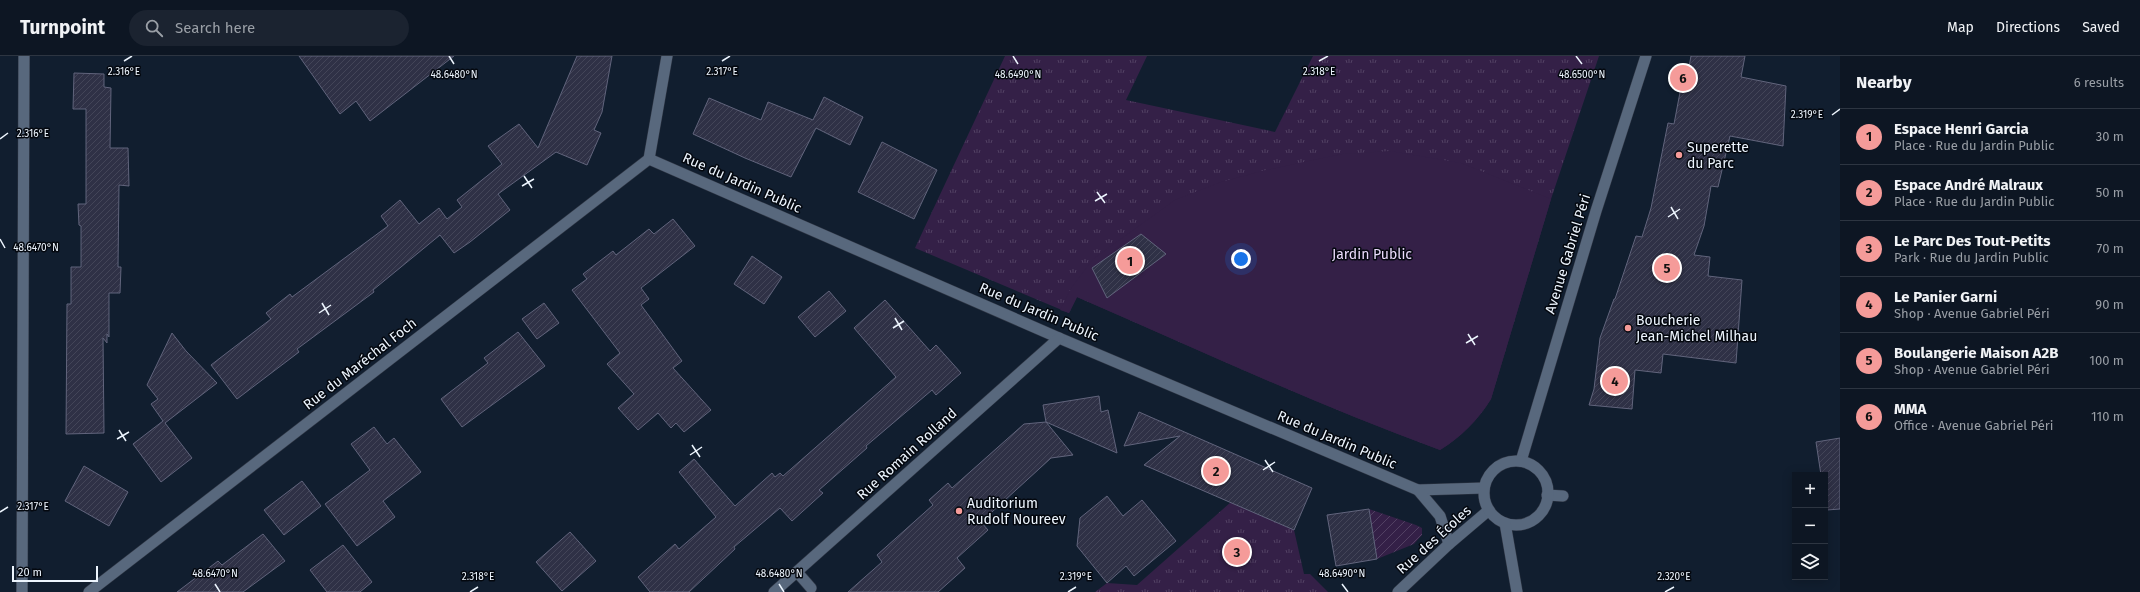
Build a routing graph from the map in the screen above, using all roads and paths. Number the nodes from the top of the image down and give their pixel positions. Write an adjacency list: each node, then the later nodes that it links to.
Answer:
1 (24, 56): 16 (street)
2 (667, 56): 4 (street)
3 (1646, 56): 6 (street, Avenue Gabriel Péri)
4 (649, 159): 5 (street, Rue du Jardin Public); 17 (street, Rue du Maréchal Foch)
5 (1059, 338): 8 (street, Rue du Jardin Public); 14 (street, Rue Romain Rolland)
6 (1521, 461): 7 (street); 9 (street)
7 (1484, 488): 8 (street, Rue du Jardin Public); 11 (street)
8 (1418, 490): 13 (street, Rue du Jardin Public)
9 (1547, 495): 10 (street); 12 (street)
10 (1563, 496)
11 (1489, 510): 12 (street); 13 (street, Rue des Écoles)
12 (1505, 523): 20 (street)
13 (1449, 544): 19 (street, Rue des Écoles)
14 (797, 572): 15 (street); 18 (street, Rue Romain Rolland)
15 (811, 588)
16 (22, 592)
17 (89, 592)
18 (774, 592)
19 (1398, 592)
20 (1517, 592)

